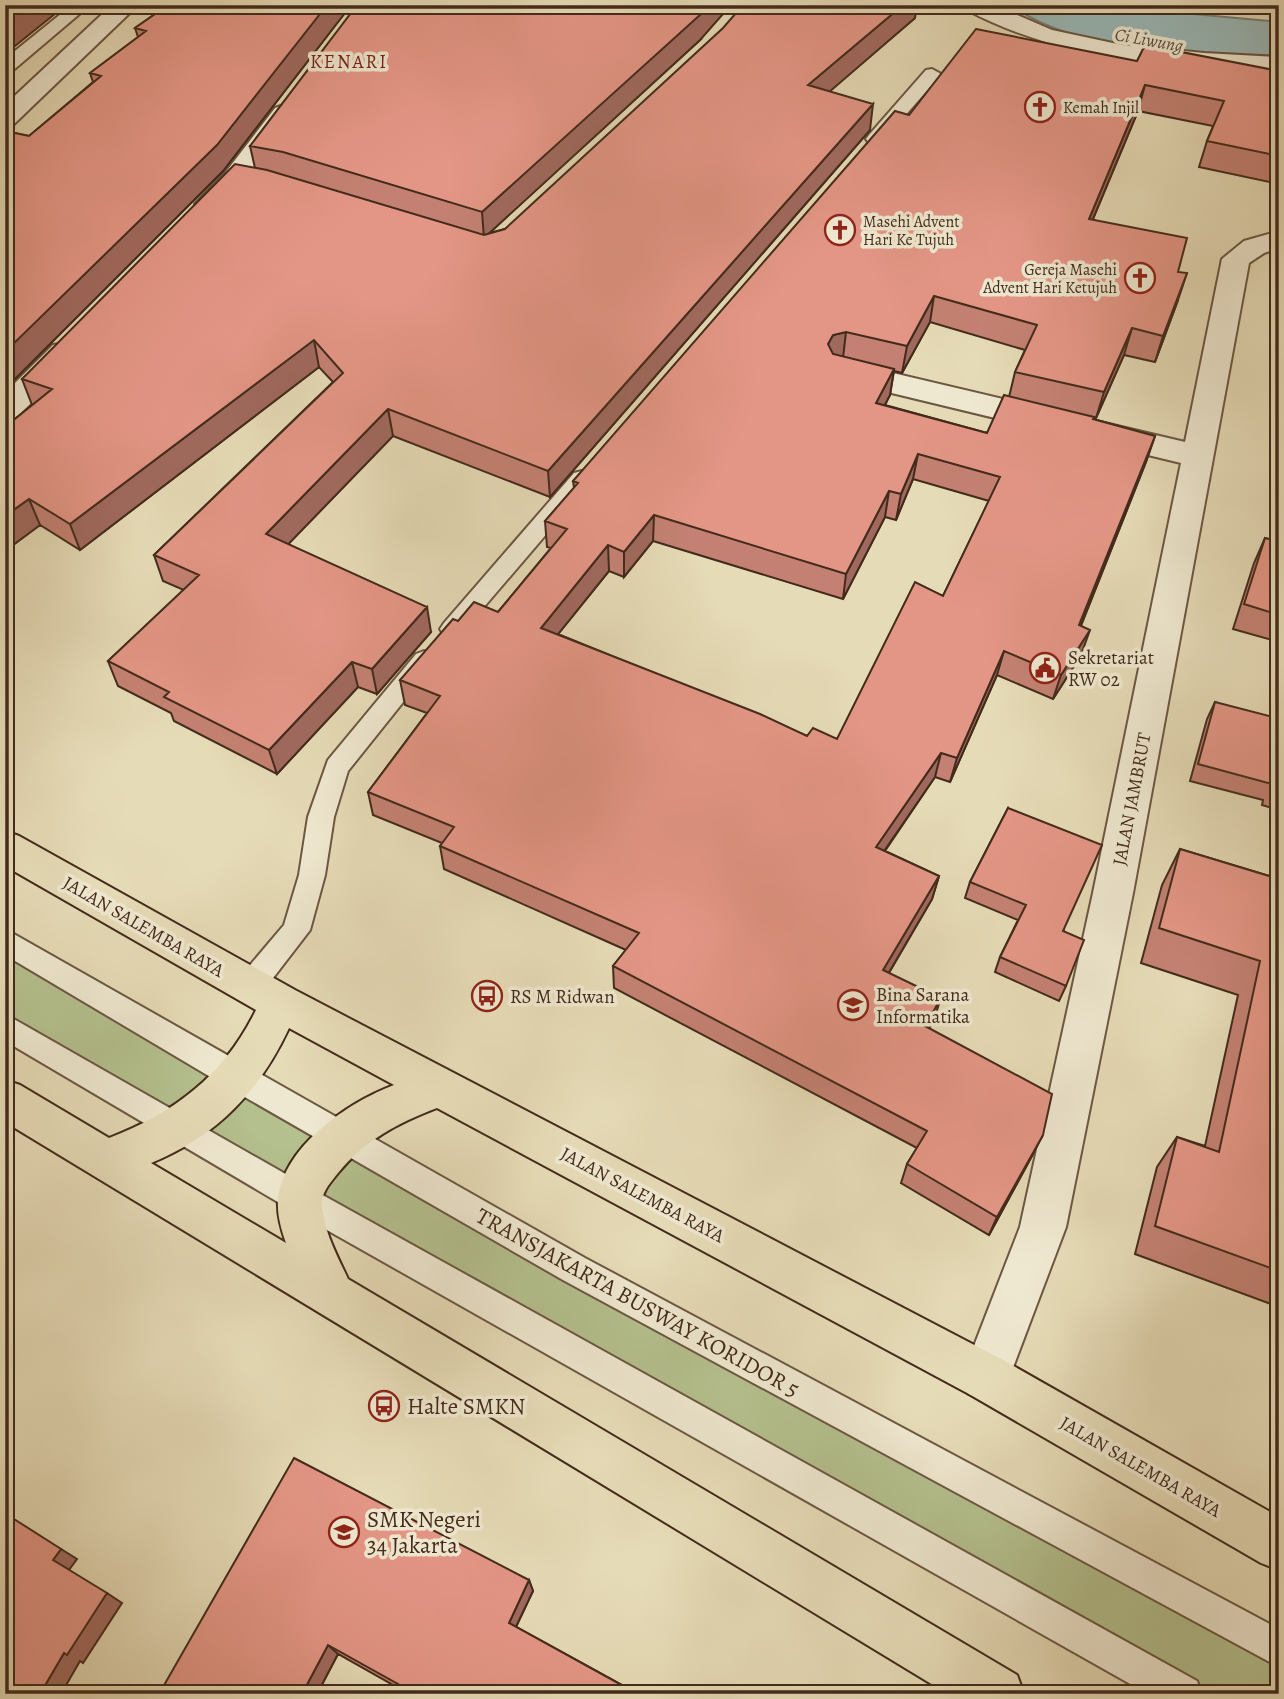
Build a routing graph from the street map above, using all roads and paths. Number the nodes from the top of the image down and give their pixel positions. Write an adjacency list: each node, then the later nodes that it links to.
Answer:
1 (82, 5): 5 (lane)
2 (126, 5): 8 (street)
3 (975, 5): 4 (street)
4 (1279, 64)
5 (5, 68)
6 (932, 74): 9 (lane)
7 (300, 92): 10 (street)
8 (5, 119)
9 (859, 158)
10 (234, 179): 11 (street); 12 (street)
11 (267, 185)
12 (195, 219)
13 (1279, 239): 17 (street, JALAN JAMBRUT)
14 (78, 338): 16 (street)
15 (842, 371): 17 (street)
16 (5, 411)
17 (1197, 456): 31 (street, JALAN JAMBRUT)
18 (597, 461): 21 (lane)
19 (5, 847): 21 (main road, JALAN SALEMBA RAYA)
20 (5, 942): 23 (lane, TRANSJAKARTA BUSWAY KORIDOR 5)
21 (265, 994): 23 (main road); 24 (main road, JALAN SALEMBA RAYA)
22 (5, 1026): 26 (lane)
23 (239, 1079): 26 (main road); 27 (lane, TRANSJAKARTA BUSWAY KORIDOR 5)
24 (440, 1087): 27 (main road); 31 (main road, JALAN SALEMBA RAYA)
25 (5, 1099): 28 (main road)
26 (179, 1127): 28 (main road); 29 (lane)
27 (344, 1137): 29 (main road); 33 (lane, TRANSJAKARTA BUSWAY KORIDOR 5)
28 (107, 1159): 30 (main road)
29 (299, 1198): 30 (main road); 35 (lane)
30 (330, 1293): 34 (main road)
31 (986, 1377): 32 (main road, JALAN SALEMBA RAYA)
32 (1279, 1545)
33 (1279, 1649)
34 (998, 1694)
35 (1184, 1694)

